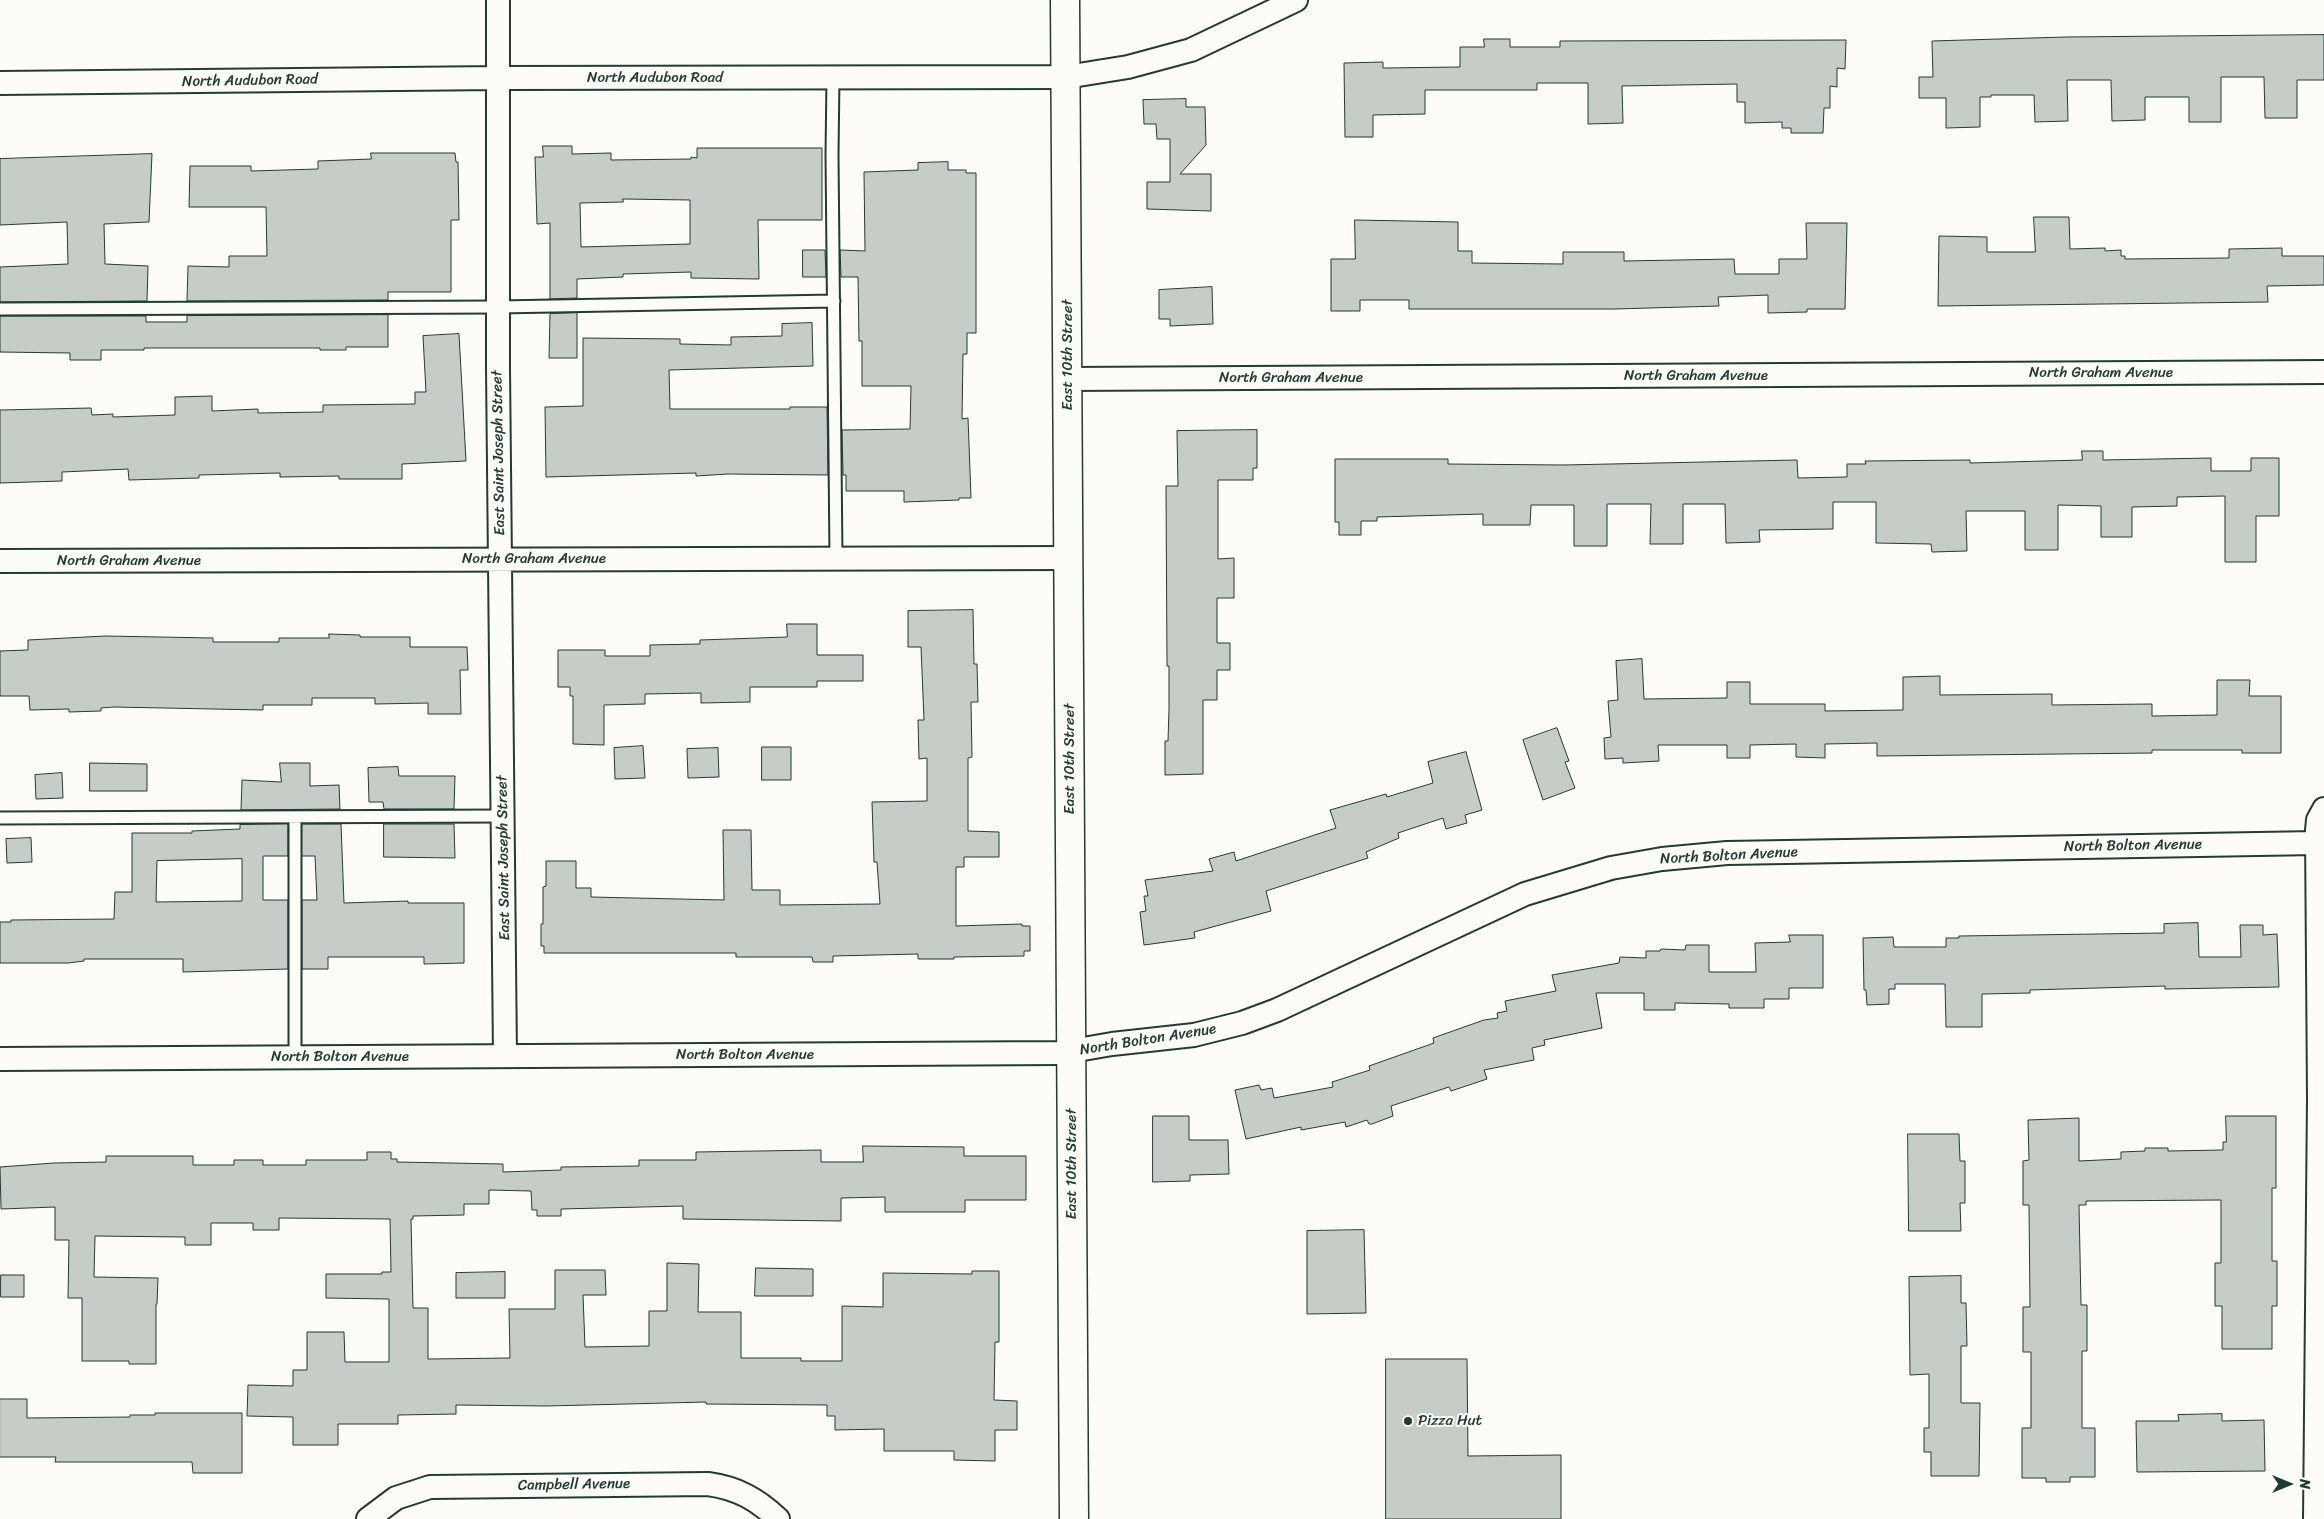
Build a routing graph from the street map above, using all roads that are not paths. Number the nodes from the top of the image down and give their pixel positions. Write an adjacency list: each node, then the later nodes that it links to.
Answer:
1 (498, 0): 6 (street, East Saint Joseph Street)
2 (1065, 0): 4 (main road, East 10th Street)
3 (1296, 0): 4 (street, North Audubon Road)
4 (1066, 76): 5 (street, North Audubon Road); 12 (main road, East 10th Street)
5 (833, 77): 6 (street, North Audubon Road); 8 (lane)
6 (497, 78): 7 (street, North Audubon Road); 9 (street, East Saint Joseph Street)
7 (0, 83)
8 (834, 301): 9 (lane); 13 (lane)
9 (498, 307): 10 (lane); 15 (street, East Saint Joseph Street)
10 (0, 309)
11 (2324, 372): 12 (street, North Graham Avenue)
12 (1068, 380): 14 (main road, East 10th Street)
13 (836, 558): 14 (street, North Graham Avenue); 15 (street, North Graham Avenue)
14 (1068, 558): 22 (main road, East 10th Street)
15 (500, 560): 16 (street, North Graham Avenue); 18 (street, East Saint Joseph Street)
16 (0, 561)
17 (2324, 809): 21 (street)
18 (503, 816): 19 (lane); 23 (street, East Saint Joseph Street)
19 (295, 817): 20 (lane); 24 (lane)
20 (0, 818)
21 (2317, 843): 22 (street, North Bolton Avenue); 26 (street)
22 (1072, 1051): 23 (street, North Bolton Avenue); 29 (main road, East 10th Street)
23 (506, 1056): 24 (street, North Bolton Avenue)
24 (295, 1057): 25 (street, North Bolton Avenue)
25 (0, 1059)
26 (2320, 1361): 30 (street)
27 (368, 1519): 28 (street, Campbell Avenue)
28 (778, 1519)
29 (1074, 1519)
30 (2315, 1519)

